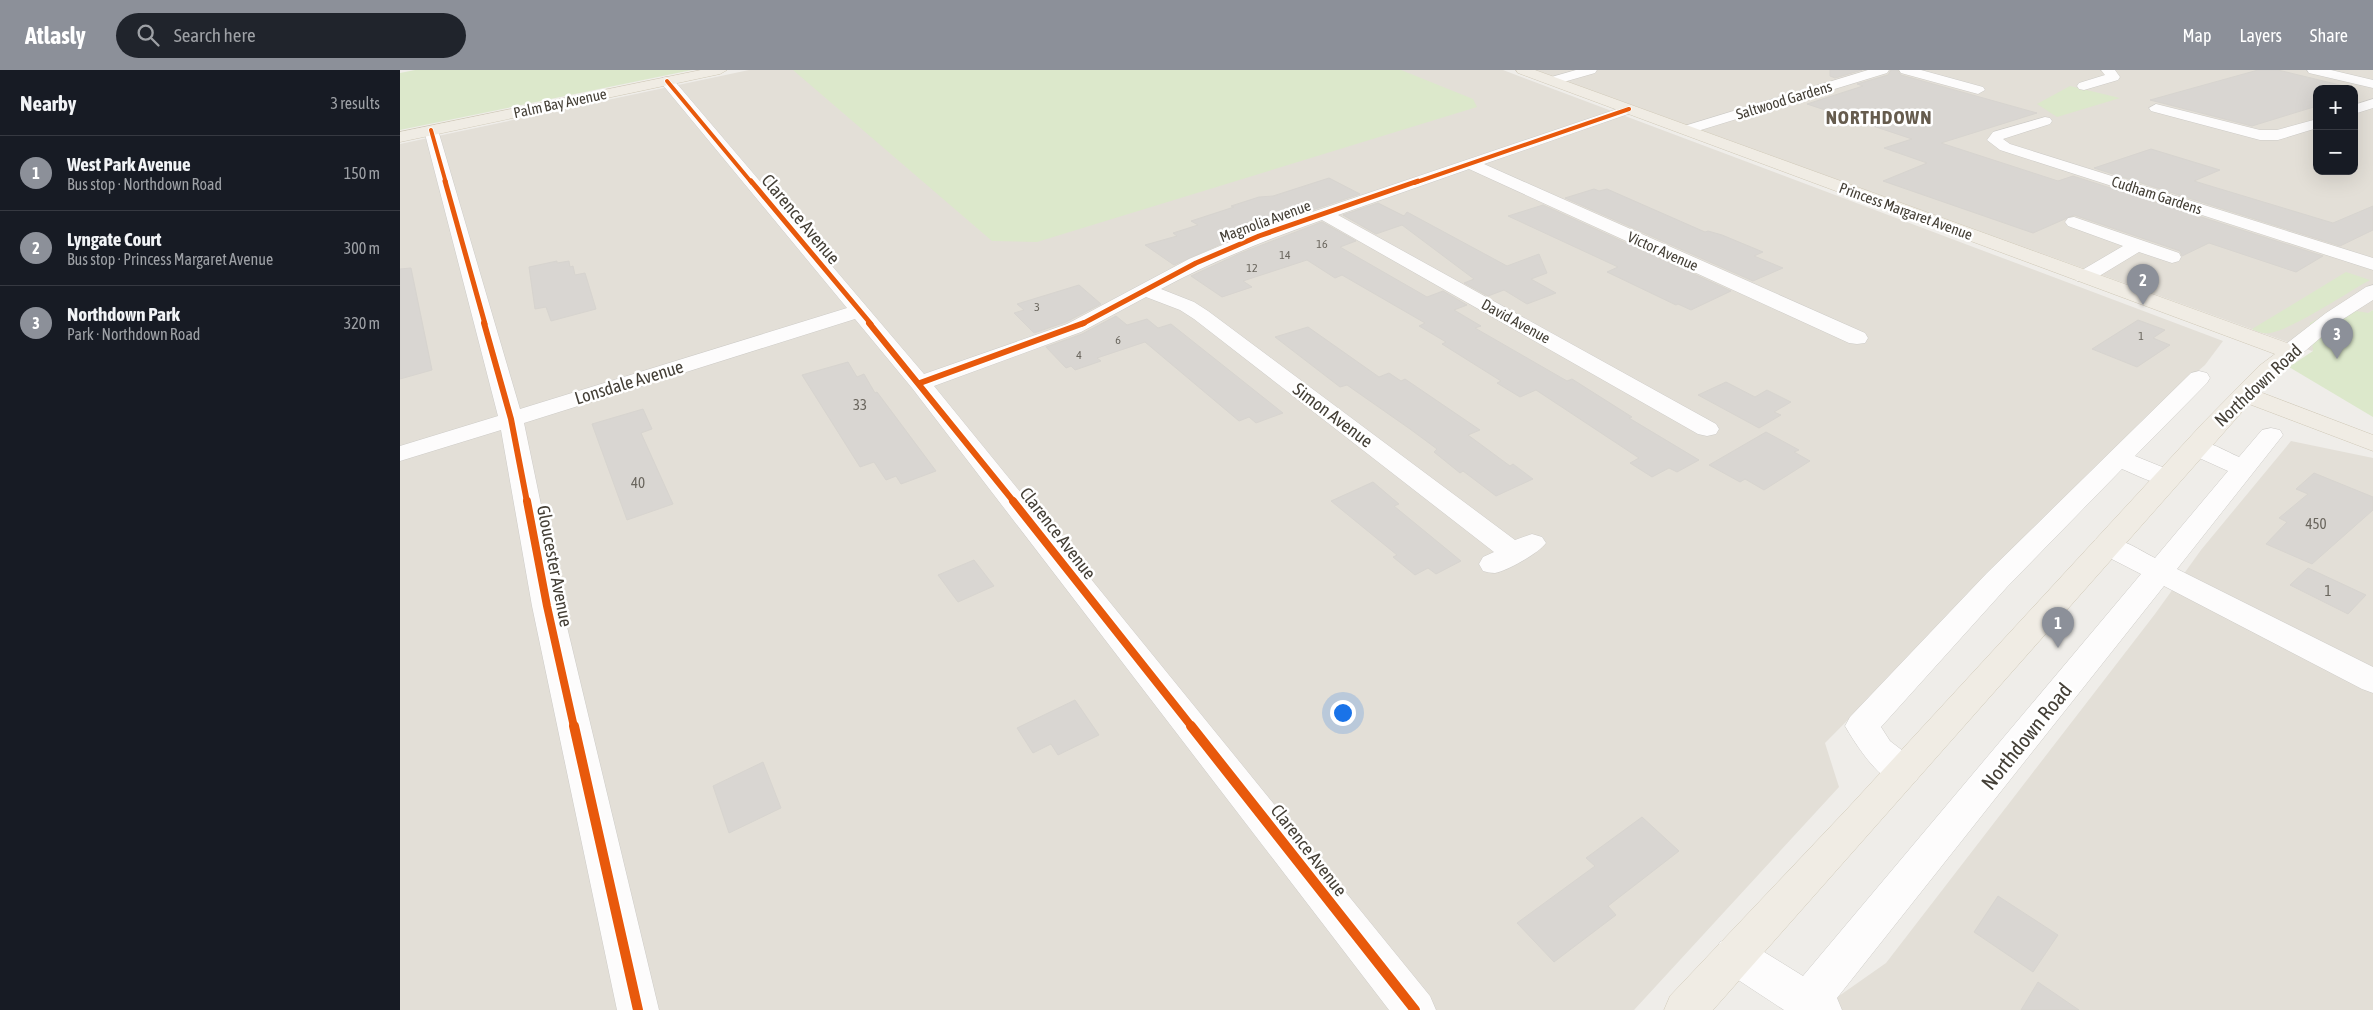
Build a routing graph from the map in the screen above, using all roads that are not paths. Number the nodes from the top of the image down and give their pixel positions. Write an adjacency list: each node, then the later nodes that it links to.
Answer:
1 (720, 70): 8 (main road, Palm Bay Avenue)
2 (1523, 70): 9 (main road, Princess Margaret Avenue)
3 (1590, 70): 9 (street)
4 (1882, 70): 21 (street, Saltwood Gardens)
5 (1906, 70): 13 (street)
6 (2314, 70): 10 (street)
7 (2106, 76): 11 (street); 12 (street)
8 (667, 81): 20 (main road, Palm Bay Avenue); 32 (street, Clarence Avenue)
9 (1553, 81): 16 (main road, Princess Margaret Avenue)
10 (2373, 84)
11 (2084, 86)
12 (2119, 86)
13 (1978, 90)
14 (2373, 103): 17 (street)
15 (2156, 108): 19 (street)
16 (1629, 109): 21 (main road, Princess Margaret Avenue); 23 (street, Magnolia Avenue)
17 (2358, 109)
18 (2045, 121): 28 (street, Cudham Gardens)
19 (2313, 123)
20 (431, 130): 22 (main road, Palm Bay Avenue); 38 (street, Gloucester Avenue)
21 (1686, 130): 29 (main road, Princess Margaret Avenue)
22 (400, 137)
23 (1470, 164): 24 (street, Magnolia Avenue); 33 (street, Victor Avenue)
24 (1324, 214): 30 (street, Magnolia Avenue); 39 (street, David Avenue)
25 (2074, 222): 26 (street)
26 (2137, 245): 27 (street); 29 (street)
27 (2172, 257)
28 (2373, 264)
29 (2084, 277): 34 (main road, Princess Margaret Avenue)
30 (1145, 290): 36 (street, Magnolia Avenue); 49 (street, Simon Avenue)
31 (2373, 291): 34 (street, Northdown Road)
32 (859, 311): 36 (street, Clarence Avenue); 38 (street, Lonsdale Avenue)
33 (1857, 338)
34 (2290, 352): 37 (main road, Northdown Road)
35 (2199, 378): 45 (street)
36 (920, 383): 56 (street, Clarence Avenue)
37 (2251, 388): 40 (main road); 42 (main road); 43 (main road, Northdown Road)
38 (510, 419): 44 (street, Lonsdale Avenue); 55 (street, Gloucester Avenue)
39 (1706, 430)
40 (2373, 430)
41 (2271, 435): 46 (street, Northdown Road)
42 (2373, 444)
43 (2195, 447): 46 (street); 47 (main road, Northdown Road)
44 (400, 454)
45 (2120, 459): 47 (street); 52 (street)
46 (2243, 468): 50 (street, Northdown Road)
47 (2168, 478): 48 (main road, Northdown Road)
48 (2106, 545): 50 (street); 52 (main road, Northdown Road)
49 (1513, 553)
50 (2160, 572): 51 (street); 54 (street, Northdown Road)
51 (2373, 682)
52 (1904, 770): 53 (main road, Northdown Road)
53 (1734, 955): 54 (street); 57 (main road, Northdown Road)
54 (1815, 1006)
55 (638, 1010)
56 (1415, 1010)
57 (1685, 1010)

